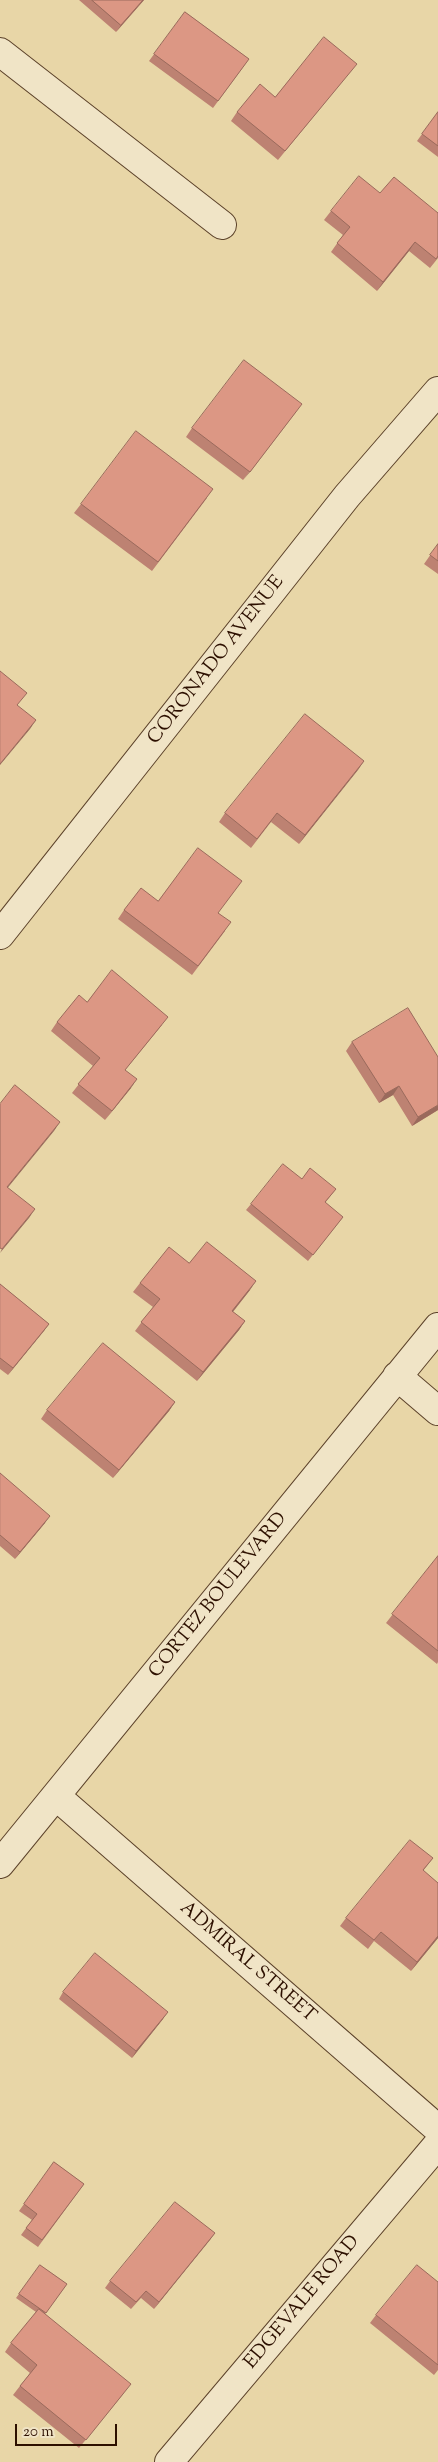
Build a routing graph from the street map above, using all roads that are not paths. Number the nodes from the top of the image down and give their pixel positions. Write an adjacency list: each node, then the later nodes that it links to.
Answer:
1 (0, 52): 2 (street)
2 (222, 225)
3 (438, 391): 4 (street, CORONADO AVENUE)
4 (0, 935)
5 (438, 1327): 6 (street, CORTEZ BOULEVARD)
6 (397, 1376): 7 (street); 8 (street, CORTEZ BOULEVARD)
7 (438, 1411)
8 (56, 1796): 9 (street, CORTEZ BOULEVARD); 10 (street, ADMIRAL STREET)
9 (0, 1864)
10 (438, 2129)
11 (438, 2144): 12 (street, EDGEVALE ROAD)
12 (169, 2462)

